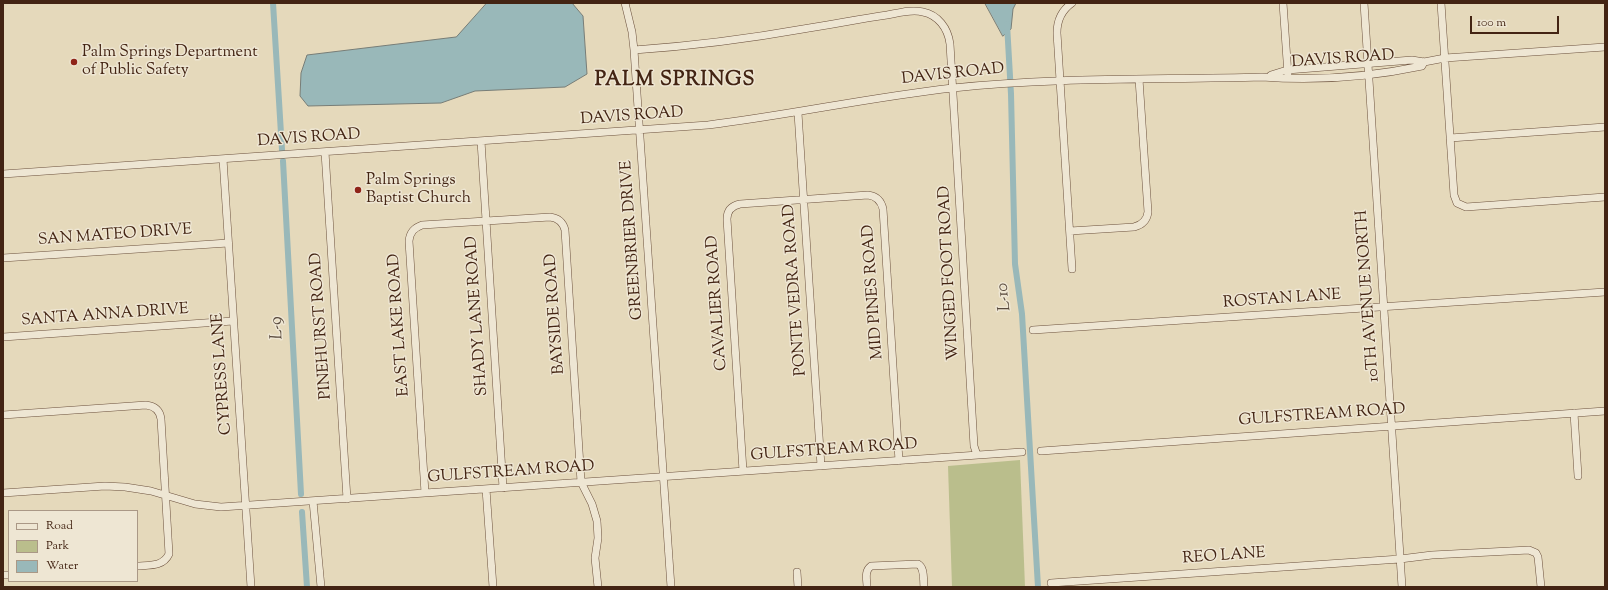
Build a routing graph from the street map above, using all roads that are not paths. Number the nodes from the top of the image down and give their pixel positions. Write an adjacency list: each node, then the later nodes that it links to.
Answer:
1 (625, 3): 7 (street, GREENBRIER DRIVE)
2 (1072, 3): 16 (street)
3 (1283, 3): 11 (street)
4 (1364, 3): 10 (street, 10TH AVENUE NORTH)
5 (1441, 3): 8 (street)
6 (1605, 47): 8 (street, DAVIS ROAD)
7 (634, 50): 17 (street, WINGED FOOT ROAD); 20 (street, GREENBRIER DRIVE)
8 (1445, 58): 9 (street, DAVIS ROAD); 21 (street)
9 (1424, 62): 10 (street, DAVIS ROAD); 12 (street, DAVIS ROAD)
10 (1368, 64): 11 (street, DAVIS ROAD); 12 (street, 10TH AVENUE NORTH)
11 (1287, 70): 13 (street, DAVIS ROAD); 15 (street)
12 (1369, 75): 15 (street, DAVIS ROAD); 34 (street, 10TH AVENUE NORTH)
13 (1262, 77): 14 (street, DAVIS ROAD); 15 (street, DAVIS ROAD)
14 (1139, 79): 16 (street, DAVIS ROAD); 29 (street)
15 (1288, 79)
16 (1060, 80): 17 (street, DAVIS ROAD); 29 (street)
17 (953, 88): 18 (street, DAVIS ROAD); 44 (street, WINGED FOOT ROAD)
18 (798, 113): 20 (street, DAVIS ROAD); 27 (street, PONTE VEDRA ROAD)
19 (1605, 127): 21 (street)
20 (640, 130): 22 (street, DAVIS ROAD); 49 (street, GREENBRIER DRIVE)
21 (1450, 138): 26 (street)
22 (481, 142): 23 (street, DAVIS ROAD); 28 (street, SHADY LANE ROAD)
23 (325, 152): 24 (street, DAVIS ROAD); 56 (street, PINEHURST ROAD)
24 (223, 159): 25 (street, DAVIS ROAD); 30 (street, CYPRESS LANE)
25 (3, 174)
26 (1605, 198)
27 (804, 199): 45 (street, MID PINES ROAD); 46 (street, PONTE VEDRA ROAD); 47 (street, CAVALIER ROAD)
28 (486, 221): 50 (street, BAYSIDE ROAD); 51 (street, SHADY LANE ROAD); 53 (street, EAST LAKE ROAD)
29 (1070, 231): 32 (street)
30 (228, 243): 31 (street, SAN MATEO DRIVE); 35 (street, CYPRESS LANE)
31 (3, 258)
32 (1072, 269)
33 (1605, 292): 34 (street, ROSTAN LANE)
34 (1384, 307): 36 (street, ROSTAN LANE); 41 (street, 10TH AVENUE NORTH)
35 (234, 321): 37 (street, SANTA ANNA DRIVE); 58 (street, CYPRESS LANE)
36 (1033, 330)
37 (3, 337)
38 (1605, 411): 39 (street, GULFSTREAM ROAD)
39 (1574, 413): 41 (street, GULFSTREAM ROAD); 48 (street)
40 (3, 415): 55 (street)
41 (1391, 425): 42 (street, GULFSTREAM ROAD); 59 (street, 10TH AVENUE NORTH)
42 (1041, 451)
43 (1022, 452): 44 (street, GULFSTREAM ROAD)
44 (977, 455): 45 (street, GULFSTREAM ROAD)
45 (899, 461): 46 (street, GULFSTREAM ROAD)
46 (821, 466): 47 (street, GULFSTREAM ROAD)
47 (743, 471): 49 (street, GULFSTREAM ROAD)
48 (1578, 476)
49 (662, 477): 50 (street, GULFSTREAM ROAD); 67 (street, GREENBRIER DRIVE)
50 (581, 482): 51 (street, GULFSTREAM ROAD); 66 (street)
51 (503, 488): 52 (street, GULFSTREAM ROAD)
52 (486, 489): 53 (street, GULFSTREAM ROAD); 65 (street)
53 (425, 493): 56 (street, GULFSTREAM ROAD)
54 (3, 494): 55 (street, GULFSTREAM ROAD)
55 (166, 496): 58 (street, GULFSTREAM ROAD); 60 (street)
56 (347, 499): 57 (street, GULFSTREAM ROAD)
57 (313, 501): 58 (street, GULFSTREAM ROAD); 64 (street)
58 (246, 505): 63 (street, CYPRESS LANE)
59 (1400, 559): 62 (street, REO LANE); 71 (street, 10TH AVENUE NORTH); 72 (street, REO LANE)
60 (138, 566)
61 (797, 572): 68 (street)
62 (1050, 583)
63 (251, 587)
64 (321, 587)
65 (493, 587)
66 (598, 587)
67 (671, 587)
68 (798, 587)
69 (867, 587): 70 (street)
70 (924, 587)
71 (1402, 587)
72 (1542, 587)

